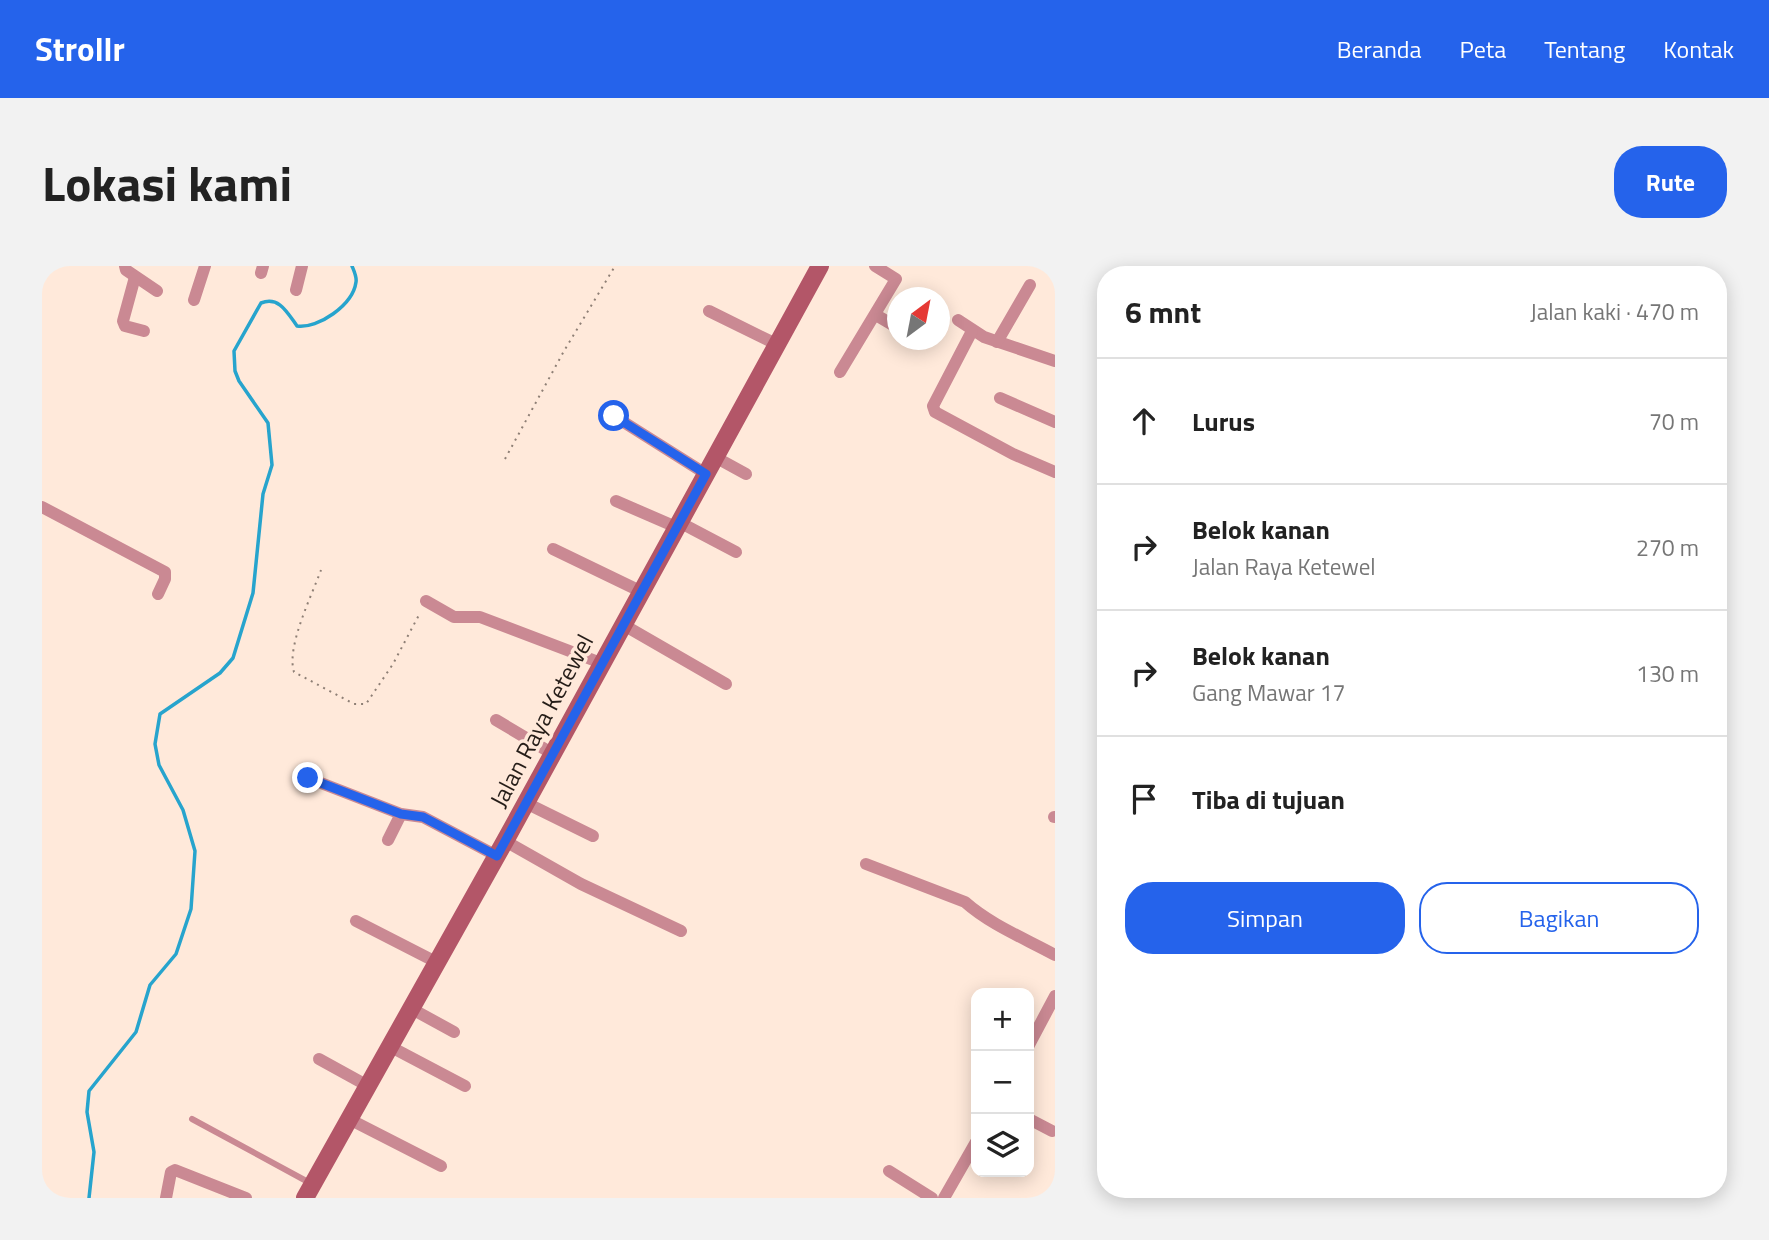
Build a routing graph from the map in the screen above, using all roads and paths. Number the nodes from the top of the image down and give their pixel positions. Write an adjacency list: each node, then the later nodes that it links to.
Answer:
1 (125, 266): 7 (street)
2 (205, 266): 11 (street)
3 (302, 266): 9 (street)
4 (615, 266): 26 (path)
5 (820, 266): 19 (main road, Jalan Raya Ketewel)
6 (875, 266): 13 (street)
7 (135, 277): 10 (street); 16 (street)
8 (1030, 285): 18 (street)
9 (296, 290)
10 (157, 291)
11 (194, 300)
12 (709, 311): 19 (street)
13 (876, 315): 15 (street); 21 (street)
14 (958, 320): 17 (street)
15 (887, 322)
16 (144, 331)
17 (972, 331): 18 (street); 27 (street)
18 (997, 342): 20 (street)
19 (776, 344): 25 (main road, Jalan Raya Ketewel)
20 (1055, 361)
21 (840, 372)
22 (1000, 398): 24 (street)
23 (614, 416): 28 (street)
24 (1055, 422)
25 (715, 457): 28 (main road, Jalan Raya Ketewel); 29 (street)
26 (505, 458)
27 (1055, 472)
28 (706, 474): 32 (main road, Jalan Raya Ketewel)
29 (746, 474)
30 (616, 501): 32 (street)
31 (42, 507): 37 (street)
32 (678, 524): 34 (street); 36 (main road, Jalan Raya Ketewel)
33 (553, 549): 36 (street)
34 (736, 552)
35 (321, 570): 38 (path)
36 (640, 592): 39 (main road, Jalan Raya Ketewel)
37 (158, 594)
38 (426, 601): 40 (street)
39 (622, 624): 40 (main road, Jalan Raya Ketewel); 41 (street)
40 (601, 663): 43 (main road, Jalan Raya Ketewel)
41 (726, 684)
42 (496, 720): 43 (street)
43 (552, 754): 45 (main road, Jalan Raya Ketewel)
44 (308, 778): 46 (street)
45 (526, 803): 47 (street); 49 (main road, Jalan Raya Ketewel)
46 (401, 814): 48 (street); 49 (street)
47 (593, 836)
48 (388, 840)
49 (501, 849): 52 (street); 54 (main road, Jalan Raya Ketewel)
50 (866, 864): 53 (street)
51 (356, 921): 54 (street)
52 (681, 931)
53 (1055, 955)
54 (438, 962): 56 (main road, Jalan Raya Ketewel)
55 (1055, 996): 57 (street)
56 (412, 1009): 58 (street); 60 (main road, Jalan Raya Ketewel)
57 (1049, 1022): 59 (street)
58 (454, 1032)
59 (1034, 1039)
60 (391, 1047): 62 (main road, Jalan Raya Ketewel); 63 (street)
61 (319, 1059): 62 (street)
62 (368, 1086): 65 (main road, Jalan Raya Ketewel)
63 (465, 1086)
64 (192, 1119): 71 (lane)
65 (349, 1119): 69 (street); 71 (main road, Jalan Raya Ketewel)
66 (1034, 1122): 67 (street)
67 (1052, 1131)
68 (971, 1151): 76 (street)
69 (441, 1166)
70 (889, 1171): 75 (street)
71 (309, 1191)
72 (226, 1194): 73 (street); 74 (street)
73 (166, 1198)
74 (246, 1198)
75 (932, 1198)
76 (944, 1198)

